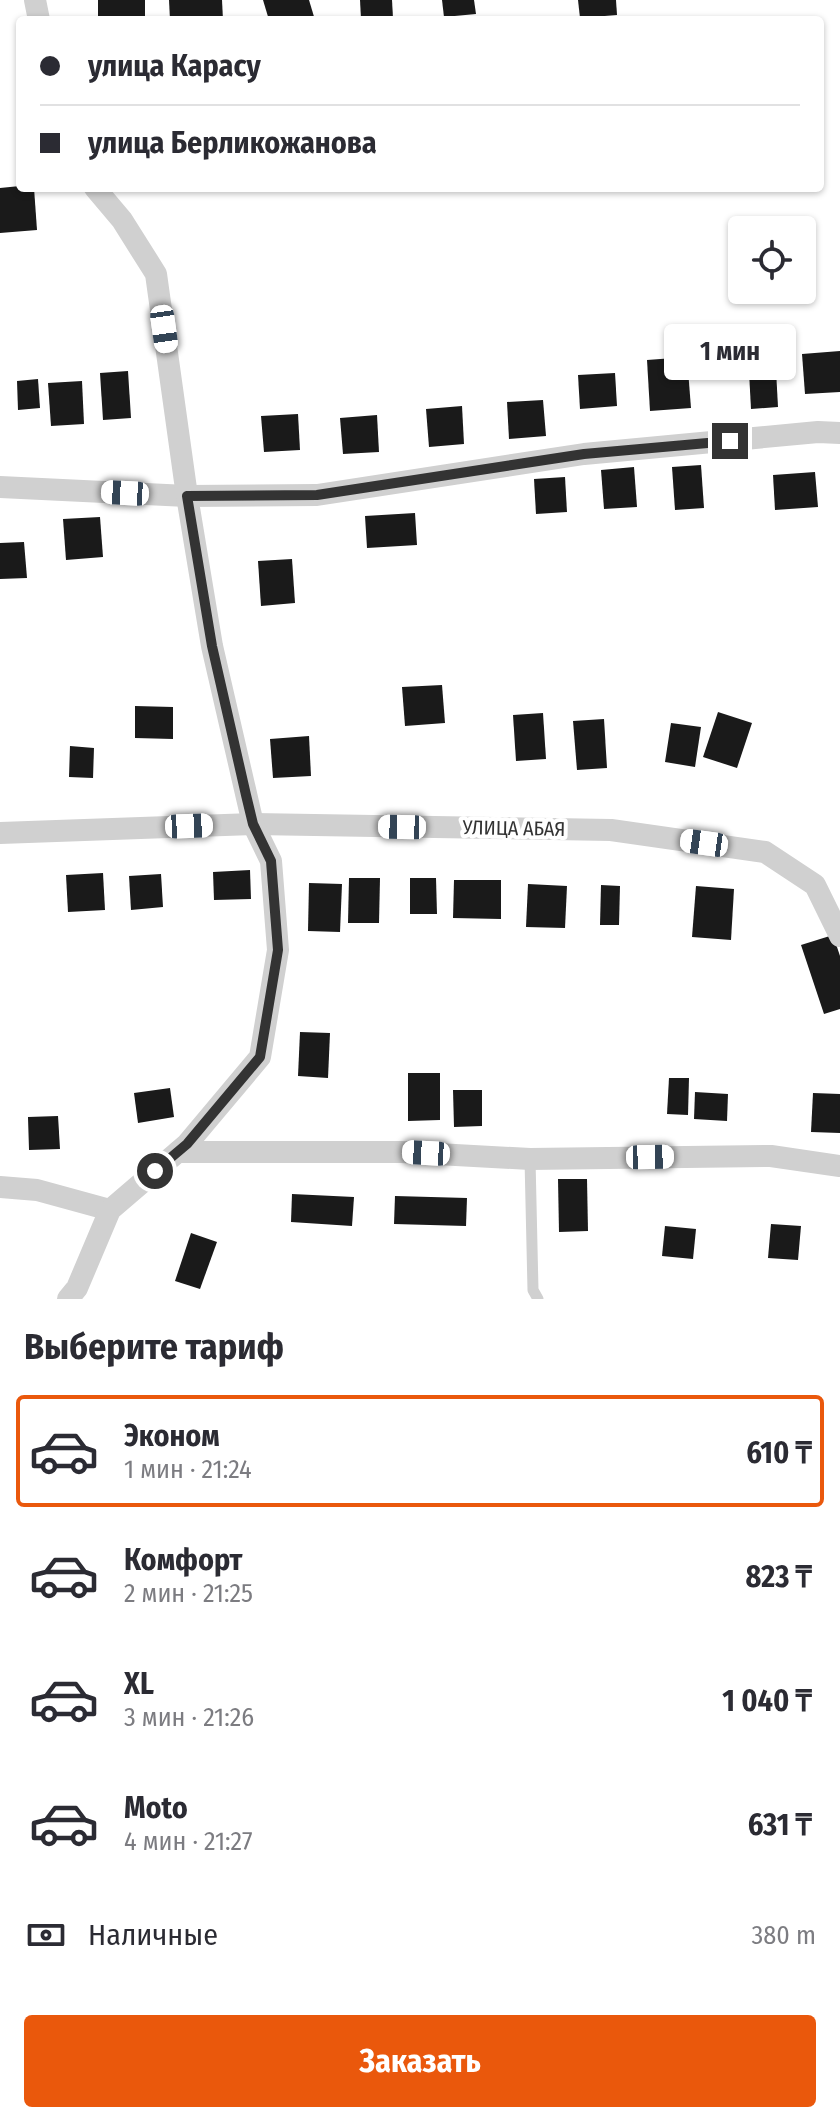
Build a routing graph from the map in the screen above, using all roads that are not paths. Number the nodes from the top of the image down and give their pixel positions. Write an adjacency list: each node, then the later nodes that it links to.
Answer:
1 (98, 192): 4 (street)
2 (840, 433): 4 (street)
3 (0, 487): 4 (street)
4 (187, 496): 5 (street)
5 (253, 824): 6 (street, УЛИЦА АБАЯ); 7 (street, УЛИЦА АБАЯ); 8 (street)
6 (0, 833)
7 (840, 936)
8 (178, 1152): 9 (street); 12 (street)
9 (530, 1159): 10 (street); 14 (lane)
10 (840, 1166)
11 (0, 1187): 12 (street)
12 (110, 1210): 13 (street)
13 (68, 1299)
14 (538, 1299)

